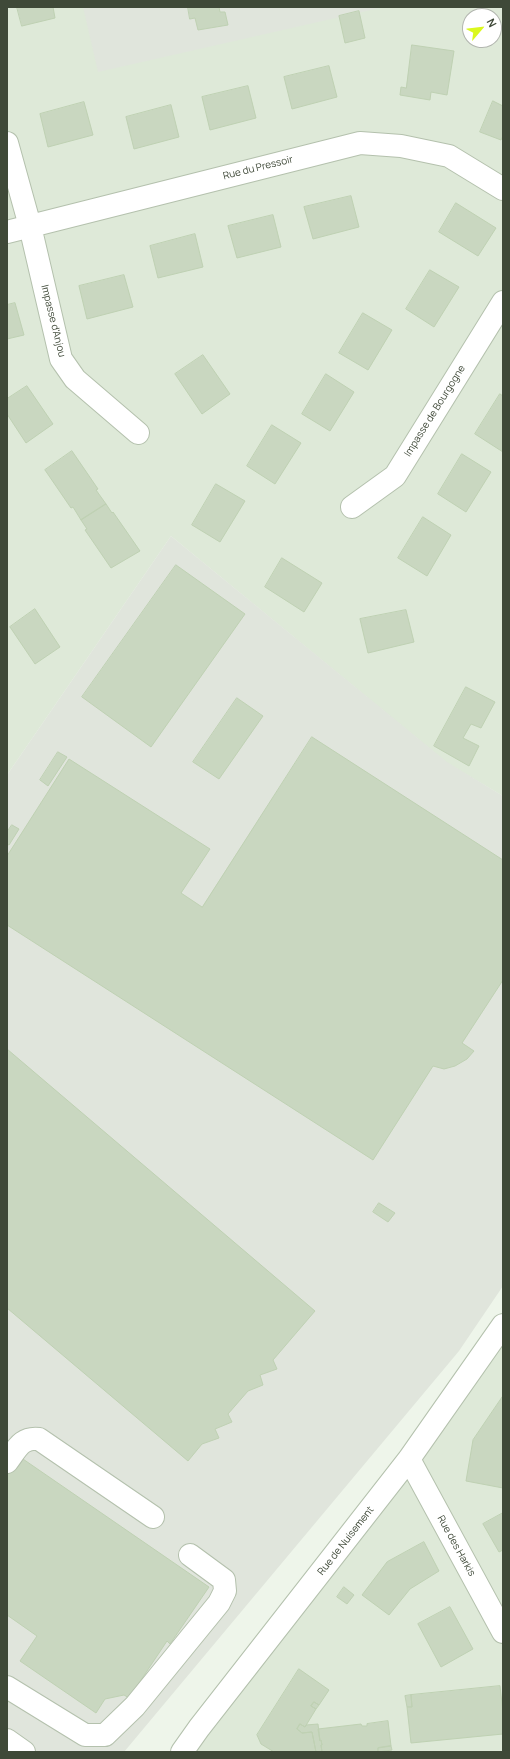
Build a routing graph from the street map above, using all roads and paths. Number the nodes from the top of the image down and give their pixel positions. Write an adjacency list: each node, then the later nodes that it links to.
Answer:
1 (7, 143): 3 (street, Impasse d'Anjou)
2 (503, 189): 3 (street, Rue du Pressoir)
3 (30, 226): 4 (street, Rue du Pressoir); 6 (street, Impasse d'Anjou)
4 (7, 232)
5 (503, 302): 7 (street, Impasse de Bourgogne)
6 (138, 433)
7 (352, 507)
8 (503, 1325): 9 (street, Rue de Nuisement)
9 (409, 1459): 13 (street, Rue des Harkis); 17 (street, Rue de Nuisement)
10 (7, 1462): 11 (street)
11 (153, 1517)
12 (190, 1555): 14 (street)
13 (503, 1632)
14 (7, 1687)
15 (7, 1740): 16 (street)
16 (24, 1752)
17 (182, 1752)

